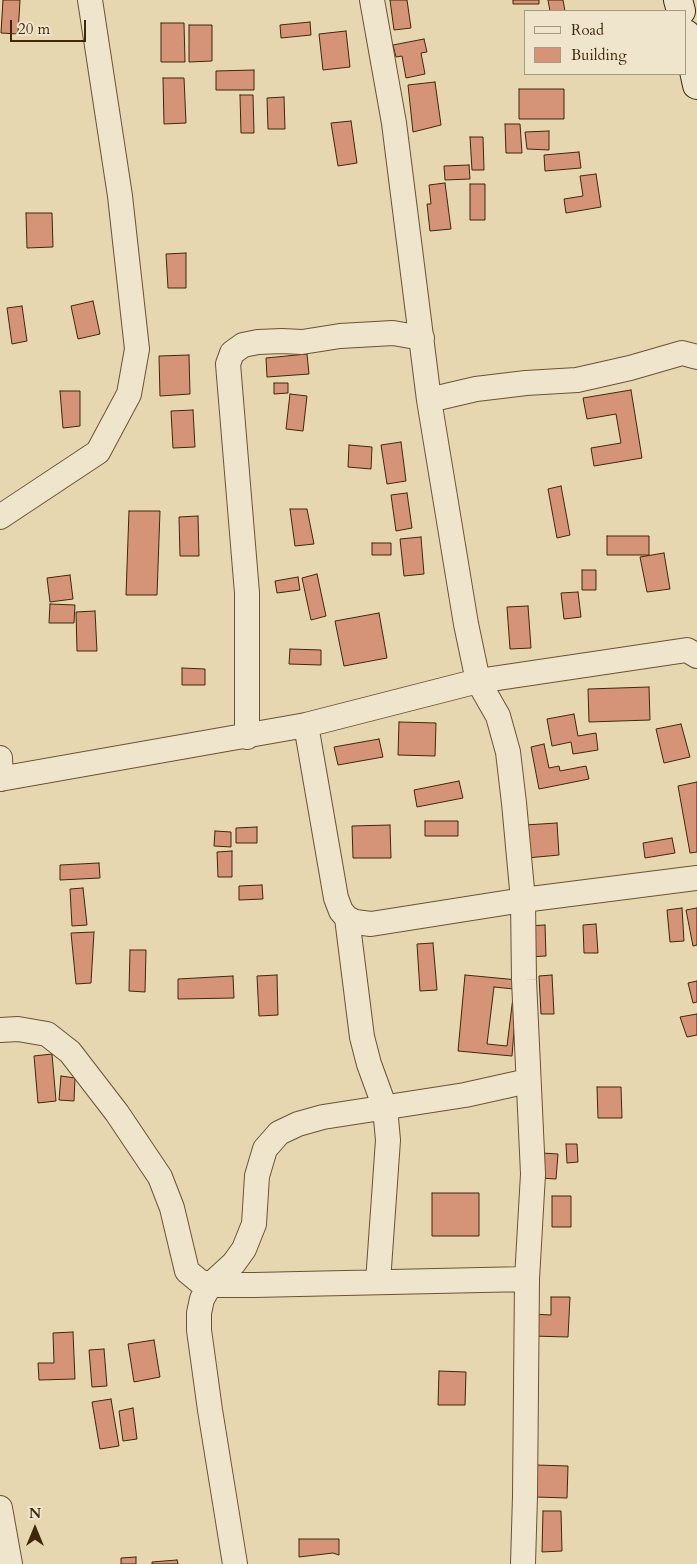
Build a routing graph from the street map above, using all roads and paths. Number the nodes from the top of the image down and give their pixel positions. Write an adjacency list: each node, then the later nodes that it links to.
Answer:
1 (90, 0): 8 (street)
2 (372, 0): 5 (street)
3 (687, 39): 4 (street)
4 (697, 85)
5 (422, 338): 7 (street); 12 (street)
6 (697, 357): 7 (street)
7 (429, 400): 10 (street)
8 (0, 517)
9 (697, 656): 10 (street)
10 (478, 681): 11 (street); 15 (street)
11 (306, 725): 12 (street); 16 (street)
12 (247, 737): 13 (street)
13 (0, 772)
14 (697, 878): 15 (street)
15 (523, 900): 16 (street); 18 (street)
16 (347, 918): 19 (street)
17 (0, 1030): 22 (street)
18 (528, 1081): 19 (street); 20 (street)
19 (384, 1108): 21 (street); 22 (street)
20 (528, 1279): 21 (street); 26 (street)
21 (378, 1282): 22 (street)
22 (210, 1285): 25 (street)
23 (0, 1508): 24 (street)
24 (10, 1564)
25 (235, 1564)
26 (522, 1564)

